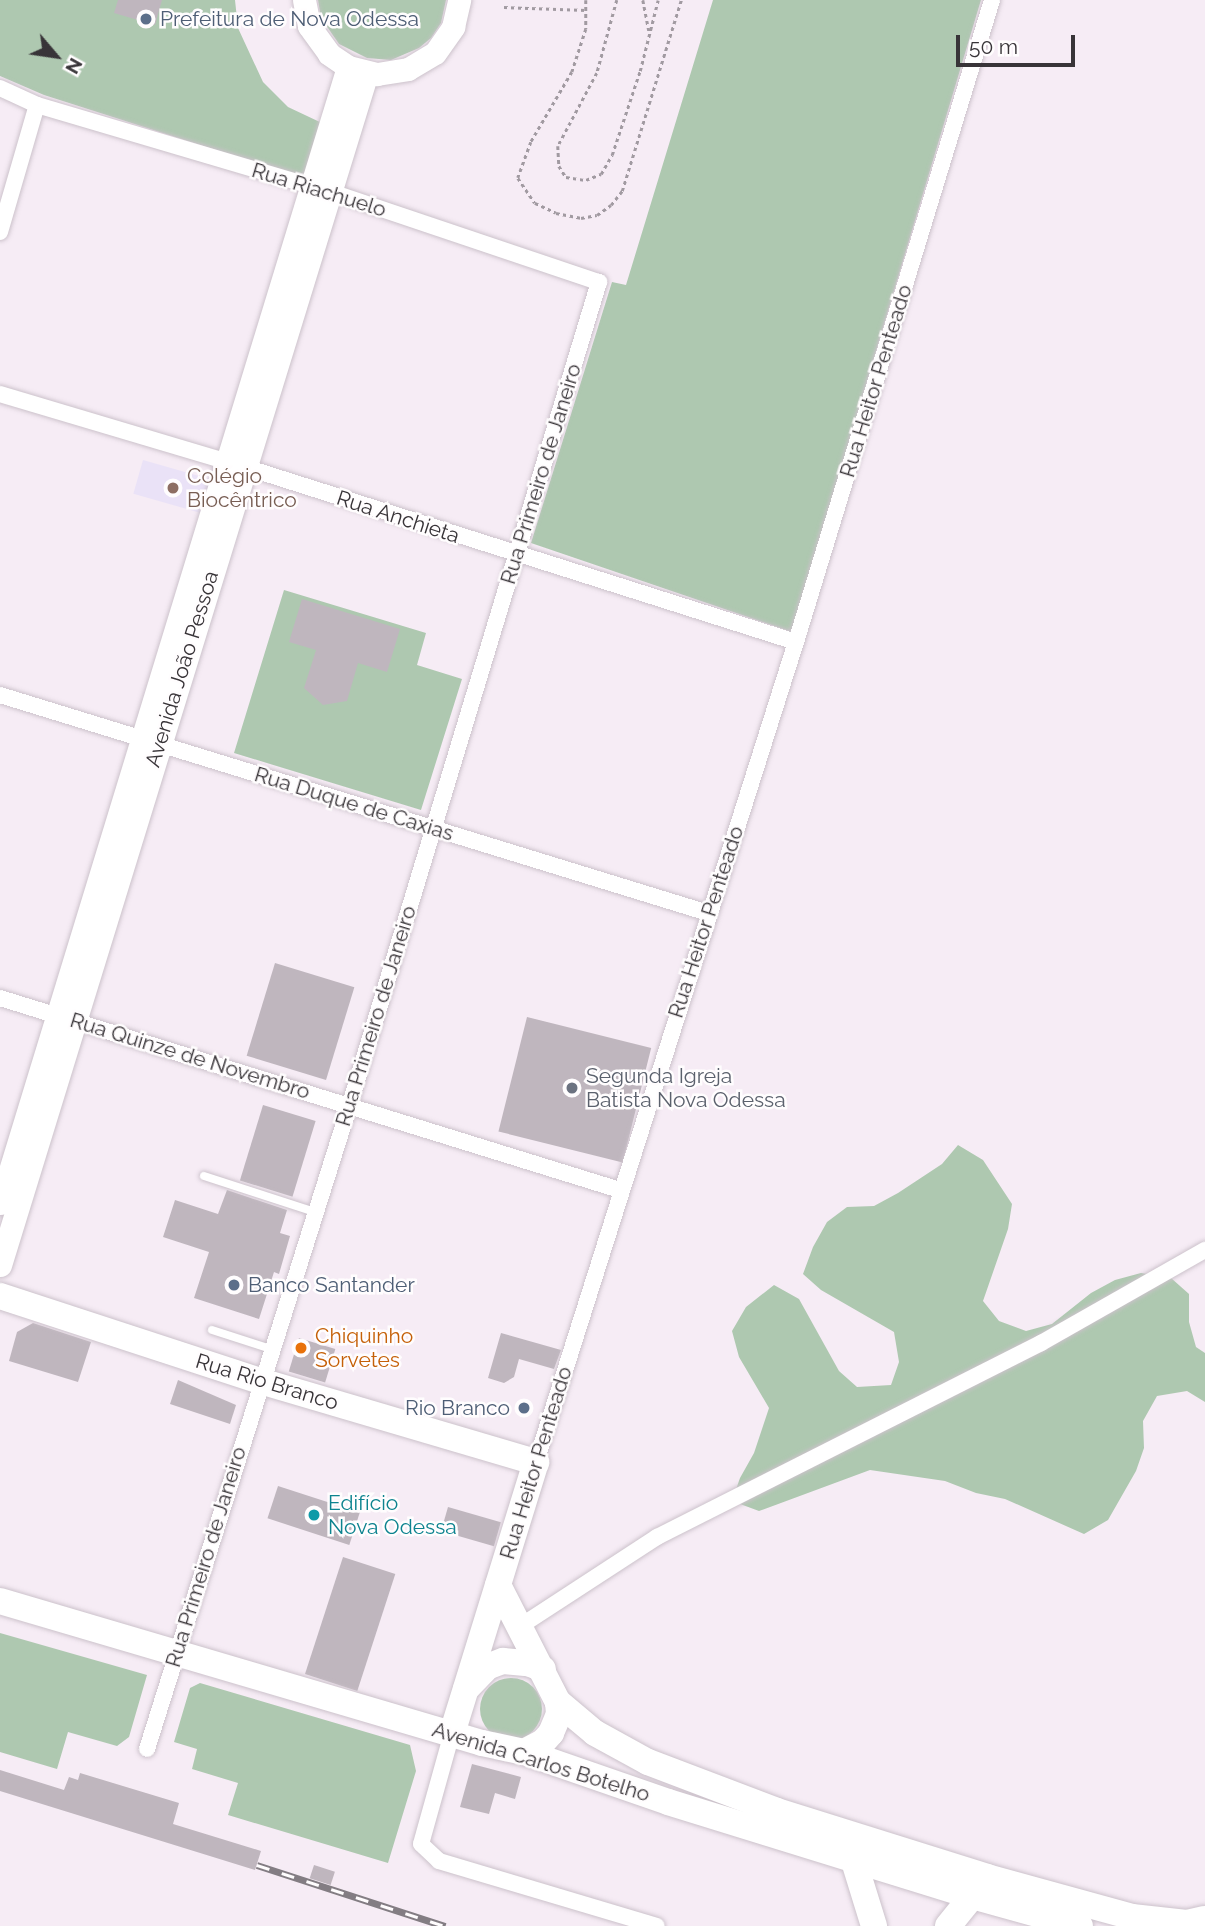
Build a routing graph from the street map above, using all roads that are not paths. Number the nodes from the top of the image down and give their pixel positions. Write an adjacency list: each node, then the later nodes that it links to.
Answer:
1 (304, 0): 4 (main road)
2 (459, 0): 4 (main road)
3 (992, 0): 13 (street, Rua Heitor Penteado)
4 (357, 70): 7 (main road, Avenida João Pessoa)
5 (0, 88): 6 (street, Rua Riachuelo)
6 (37, 106): 7 (street, Rua Riachuelo); 8 (street)
7 (322, 189): 9 (street, Rua Riachuelo); 11 (main road, Avenida João Pessoa)
8 (0, 232)
9 (599, 282): 12 (street, Rua Primeiro de Janeiro)
10 (0, 394): 11 (street, Rua Anchieta)
11 (237, 465): 12 (street, Rua Anchieta); 15 (main road, Avenida João Pessoa)
12 (516, 555): 13 (street, Rua Anchieta); 16 (street, Rua Primeiro de Janeiro)
13 (796, 642): 17 (street, Rua Heitor Penteado)
14 (0, 695): 15 (street, Rua Duque de Caxias)
15 (150, 740): 16 (street, Rua Duque de Caxias); 19 (main road, Avenida João Pessoa)
16 (434, 828): 17 (street, Rua Duque de Caxias); 20 (street, Rua Primeiro de Janeiro)
17 (708, 913): 23 (street, Rua Heitor Penteado)
18 (0, 998): 19 (street, Rua Quinze de Novembro)
19 (65, 1019): 20 (street, Rua Quinze de Novembro); 21 (main road, Avenida João Pessoa)
20 (349, 1104): 23 (street, Rua Quinze de Novembro); 25 (street, Rua Primeiro de Janeiro)
21 (23, 1158): 24 (main road, Avenida João Pessoa); 26 (main road, Avenida João Pessoa)
22 (204, 1176): 25 (lane)
23 (620, 1190): 33 (street, Rua Heitor Penteado)
24 (0, 1203)
25 (315, 1212): 31 (street, Rua Primeiro de Janeiro)
26 (6, 1225): 28 (main road, Avenida João Pessoa)
27 (1205, 1250): 36 (street)
28 (0, 1265)
29 (0, 1296): 32 (main road, Rua Rio Branco)
30 (212, 1330): 31 (lane)
31 (271, 1349): 32 (street, Rua Primeiro de Janeiro)
32 (260, 1381): 33 (main road, Rua Rio Branco); 37 (street, Rua Primeiro de Janeiro)
33 (536, 1462): 34 (main road, Rua Heitor Penteado)
34 (498, 1585): 36 (main road, Avenida Carlos Botelho); 39 (main road, Rua Heitor Penteado)
35 (0, 1601): 37 (main road, Avenida Carlos Botelho)
36 (519, 1627): 38 (main road, Avenida Carlos Botelho)
37 (177, 1652): 41 (main road, Avenida Carlos Botelho); 43 (street, Rua Primeiro de Janeiro)
38 (543, 1670): 39 (main road); 40 (main road, Avenida Carlos Botelho)
39 (465, 1690): 41 (main road, Rua Heitor Penteado); 42 (main road)
40 (558, 1702): 44 (main road); 47 (main road, Avenida Carlos Botelho)
41 (452, 1733): 42 (main road, Avenida Carlos Botelho); 48 (street, Rua Heitor Penteado)
42 (482, 1743): 44 (main road, Avenida Carlos Botelho)
43 (147, 1749)
44 (524, 1752): 45 (main road, Avenida Carlos Botelho)
45 (853, 1858): 46 (main road, Avenida Carlos Botelho); 49 (main road)
46 (972, 1896): 50 (main road); 51 (main road, Avenida Carlos Botelho)
47 (1205, 1919)
48 (657, 1926)
49 (874, 1926)
50 (948, 1926)
51 (1080, 1926)

